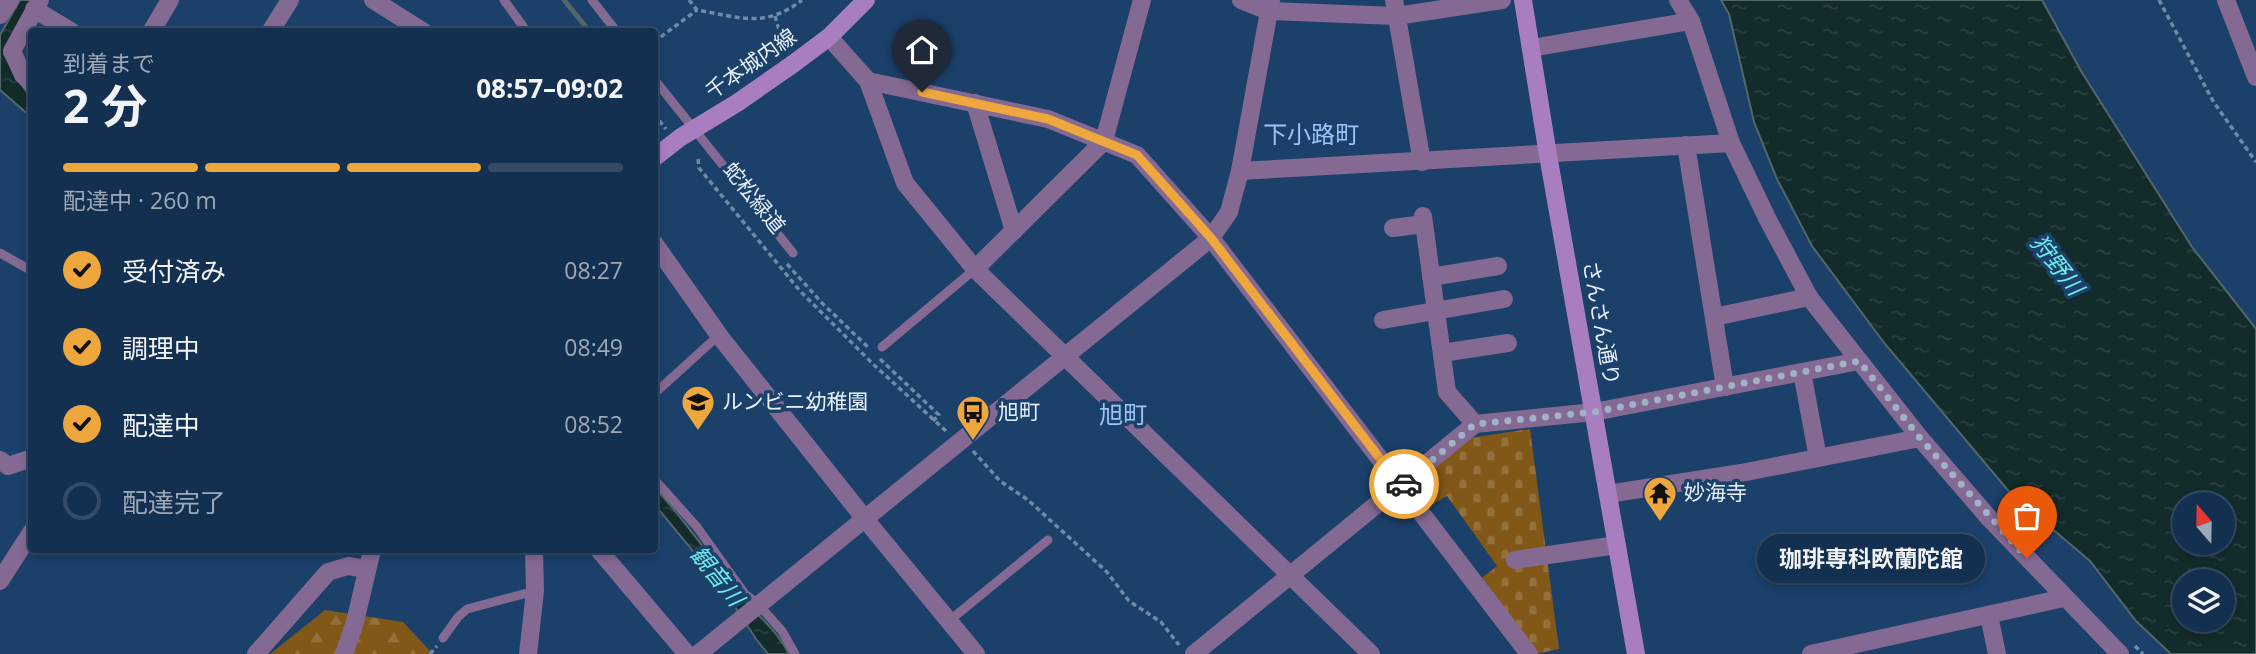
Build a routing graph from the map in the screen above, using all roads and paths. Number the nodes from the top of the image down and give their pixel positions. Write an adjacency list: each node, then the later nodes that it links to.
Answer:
1 (10, 0): 21 (street)
2 (170, 0): 25 (street)
3 (290, 0): 26 (street)
4 (373, 0): 27 (street)
5 (504, 0): 28 (lane)
6 (592, 0): 29 (lane)
7 (688, 0): 20 (path)
8 (802, 0): 22 (path)
9 (866, 0): 30 (main road, 千本城内線)
10 (1142, 0): 43 (street)
11 (1241, 0): 18 (street)
12 (1502, 0): 19 (street)
13 (1523, 0): 33 (main road, さんさん通り)
14 (1678, 0): 23 (street)
15 (2159, 0): 50 (path)
16 (2226, 0): 35 (street)
17 (37, 5): 24 (street); 34 (street)
18 (1270, 6): 19 (street); 51 (street)
19 (1395, 8): 49 (street)
20 (696, 10): 22 (path); 31 (path)
21 (0, 15)
22 (775, 16): 32 (path)
23 (1691, 21): 33 (street); 44 (street)
24 (67, 28)
25 (153, 28)
26 (272, 28)
27 (418, 28)
28 (524, 28)
29 (614, 28)
30 (829, 37): 37 (street); 41 (main road, 千本城内線)
31 (658, 39)
32 (783, 44)
33 (1531, 48): 47 (main road, さんさん通り)
34 (6, 50): 36 (street)
35 (2256, 78)
36 (28, 80)
37 (868, 81): 39 (street); 61 (street)
38 (658, 84): 41 (lane)
39 (975, 103): 43 (street); 53 (street)
40 (658, 119): 42 (path)
41 (695, 128): 46 (main road, 千本城内線); 57 (lane)
42 (668, 131)
43 (1104, 141): 53 (street); 54 (street)
44 (1731, 143): 45 (street); 63 (street)
45 (1686, 145): 47 (street); 66 (street)
46 (658, 155)
47 (1548, 155): 49 (street); 79 (main road, さんさん通り)
48 (705, 162): 75 (path, 蛇松緑道)
49 (1422, 162): 51 (street)
50 (2256, 162)
51 (1240, 171): 54 (street)
52 (1393, 228): 62 (street)
53 (1014, 231): 61 (street)
54 (1211, 238): 72 (street); 89 (street)
55 (658, 249): 68 (street)
56 (0, 253): 60 (lane)
57 (793, 253)
58 (787, 264): 73 (path, 蛇松緑道)
59 (1498, 266): 62 (street)
60 (28, 269)
61 (975, 269): 70 (lane); 72 (street)
62 (1432, 277): 65 (street)
63 (1809, 298): 66 (street); 74 (street)
64 (1504, 299): 65 (street)
65 (1436, 310): 67 (street); 71 (street)
66 (1714, 317): 77 (street)
67 (1383, 320)
68 (719, 335): 78 (lane); 91 (street)
69 (1508, 342): 71 (street)
70 (882, 347)
71 (1442, 353): 81 (street)
72 (1065, 357): 91 (street); 100 (street)
73 (880, 359): 75 (path); 80 (path, 蛇松緑道)
74 (1859, 361): 76 (street); 83 (street)
75 (874, 365): 80 (path, 蛇松緑道)
76 (1802, 372): 77 (street); 85 (street)
77 (1725, 387): 79 (street)
78 (658, 390)
79 (1594, 412): 81 (street); 90 (main road, さんさん通り)
80 (933, 421): 82 (path, 蛇松緑道)
81 (1475, 424): 89 (street)
82 (951, 435)
83 (1920, 438): 85 (street); 103 (street)
84 (970, 448): 109 (path)
85 (1818, 458): 90 (street)
86 (28, 459): 87 (street)
87 (0, 460)
88 (658, 483): 104 (lane)
89 (1401, 486): 100 (street); 118 (street)
90 (1608, 494): 94 (main road, さんさん通り)
91 (865, 519): 104 (street); 106 (street)
92 (28, 536): 101 (street)
93 (1048, 540): 106 (lane)
94 (1616, 545): 98 (street); 119 (main road, さんさん通り)
95 (371, 553): 99 (street)
96 (534, 553): 102 (street)
97 (602, 553): 113 (street)
98 (1515, 560)
99 (367, 569): 110 (street); 111 (street)
100 (1292, 575): 109 (street); 117 (street)
101 (0, 581)
102 (534, 591): 107 (lane); 112 (street)
103 (2064, 598): 105 (street); 108 (street)
104 (757, 605): 114 (street); 115 (lane)
105 (1989, 615): 120 (street); 121 (street)
106 (949, 621): 116 (street)
107 (443, 638)
108 (2127, 649): 122 (path)
109 (1189, 652)
110 (256, 654)
111 (344, 654)
112 (528, 654)
113 (687, 654)
114 (698, 654)
115 (795, 654)
116 (976, 654)
117 (1371, 654)
118 (1530, 654)
119 (1636, 654)
120 (1811, 654)
121 (1997, 654)
122 (2143, 654)

